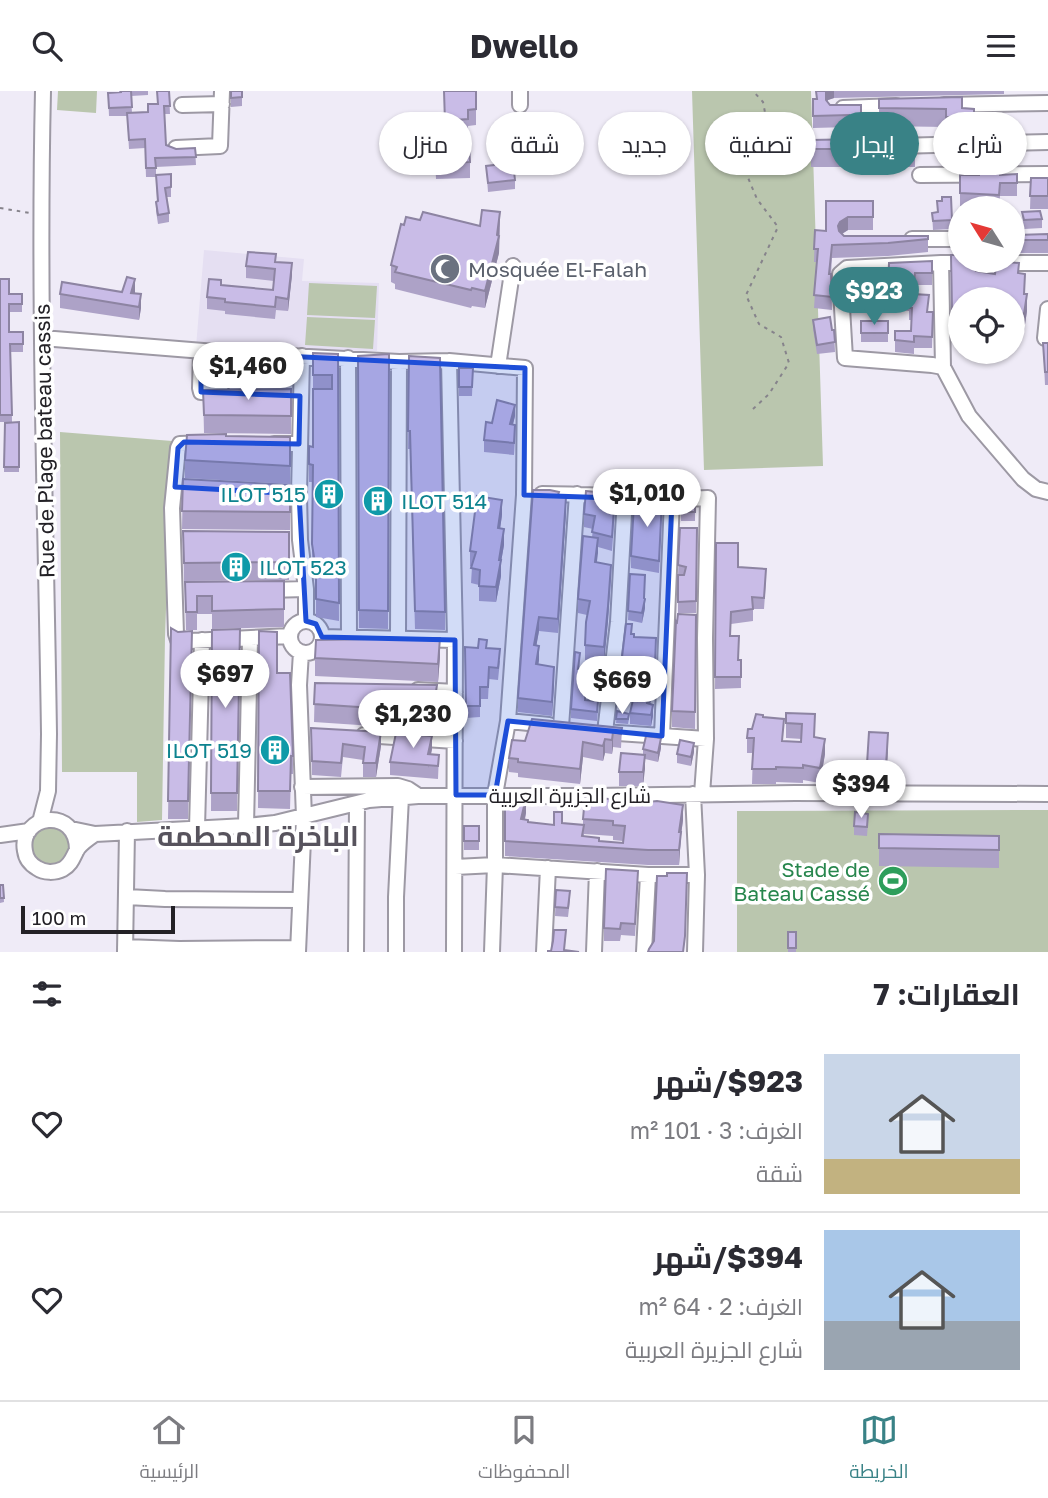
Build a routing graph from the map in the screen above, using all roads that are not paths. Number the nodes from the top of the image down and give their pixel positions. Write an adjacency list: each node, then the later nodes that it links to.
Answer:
1 (44, 91): 17 (street, Rue de Plage bateau cassis)
2 (222, 97): 4 (street); 8 (street)
3 (1048, 103): 5 (street)
4 (182, 105)
5 (834, 108)
6 (1048, 142): 7 (street)
7 (919, 145)
8 (176, 148)
9 (1048, 174): 10 (street)
10 (920, 175)
11 (898, 239): 12 (street)
12 (948, 239)
13 (941, 263): 14 (street); 27 (street); 27 (street)
14 (1048, 263)
15 (513, 266): 26 (street)
16 (1048, 309): 18 (street)
17 (42, 338): 19 (street); 56 (street, Rue de Plage bateau cassis)
18 (1045, 338)
19 (201, 352): 20 (street); 28 (street)
20 (239, 354)
21 (264, 355): 22 (street)
22 (302, 356): 23 (street); 31 (street)
23 (348, 358): 25 (street); 42 (street)
24 (449, 361): 25 (street); 26 (street); 46 (street)
25 (399, 362): 44 (street)
26 (498, 366): 34 (street)
27 (943, 367): 32 (street)
28 (233, 394)
29 (222, 443): 45 (street)
30 (261, 443): 31 (street)
31 (299, 444): 37 (street)
32 (1048, 492)
33 (577, 494): 34 (street); 35 (street); 50 (street)
34 (524, 495): 50 (street)
35 (625, 496): 36 (street); 52 (street)
36 (671, 500): 52 (street); 53 (street)
37 (306, 590): 38 (street); 39 (street)
38 (254, 591)
39 (306, 621): 40 (street); 41 (street)
40 (290, 636): 43 (street); 47 (street)
41 (322, 637): 42 (street); 47 (street)
42 (349, 637): 44 (street)
43 (250, 639): 45 (street); 66 (street)
44 (398, 639): 46 (street)
45 (202, 640): 68 (street)
46 (455, 640): 49 (street)
47 (300, 653): 55 (street)
48 (406, 689): 49 (street)
49 (455, 692): 54 (street)
50 (508, 721): 60 (street)
51 (352, 734): 54 (street)
52 (662, 736): 53 (street)
53 (706, 739): 57 (street)
54 (455, 741): 59 (street)
55 (302, 787): 61 (street); 64 (street)
56 (48, 791): 65 (street, Rue de Plage bateau cassis); 67 (street, Rue de Plage bateau cassis)
57 (697, 794): 58 (street, شارع الجزيرة العربية); 60 (street, شارع الجزيرة العربية); 78 (street)
58 (1048, 794)
59 (456, 795): 60 (street, شارع الجزيرة العربية); 61 (street, شارع الجزيرة العربية); 74 (street)
60 (495, 795): 73 (street)
61 (418, 796): 62 (street, شارع الجزيرة العربية)
62 (401, 797): 63 (street, شارع الجزيرة العربية); 84 (street)
63 (357, 803): 64 (street, شارع الجزيرة العربية); 83 (street)
64 (304, 817): 66 (street, شارع الجزيرة العربية); 80 (street)
65 (64, 825): 67 (street); 70 (street, شارع الجزيرة العربية); 72 (street)
66 (246, 826): 68 (street, شارع الجزيرة العربية)
67 (34, 827): 71 (street); 72 (street)
68 (197, 828): 69 (street, شارع الجزيرة العربية)
69 (127, 831): 70 (street, شارع الجزيرة العربية); 79 (street)
70 (95, 834): 72 (street)
71 (0, 835)
72 (76, 850)
73 (495, 865): 74 (street); 75 (street); 86 (street)
74 (456, 867): 85 (street)
75 (548, 869): 76 (street); 87 (street)
76 (597, 871): 77 (street); 88 (street)
77 (648, 875): 78 (street); 89 (street)
78 (697, 875): 90 (street)
79 (127, 897): 80 (street); 81 (street)
80 (300, 900): 82 (street)
81 (125, 950): 82 (street)
82 (298, 950)
83 (356, 952)
84 (396, 952)
85 (454, 952)
86 (492, 952)
87 (544, 952)
88 (594, 952)
89 (644, 952)
90 (695, 952)

